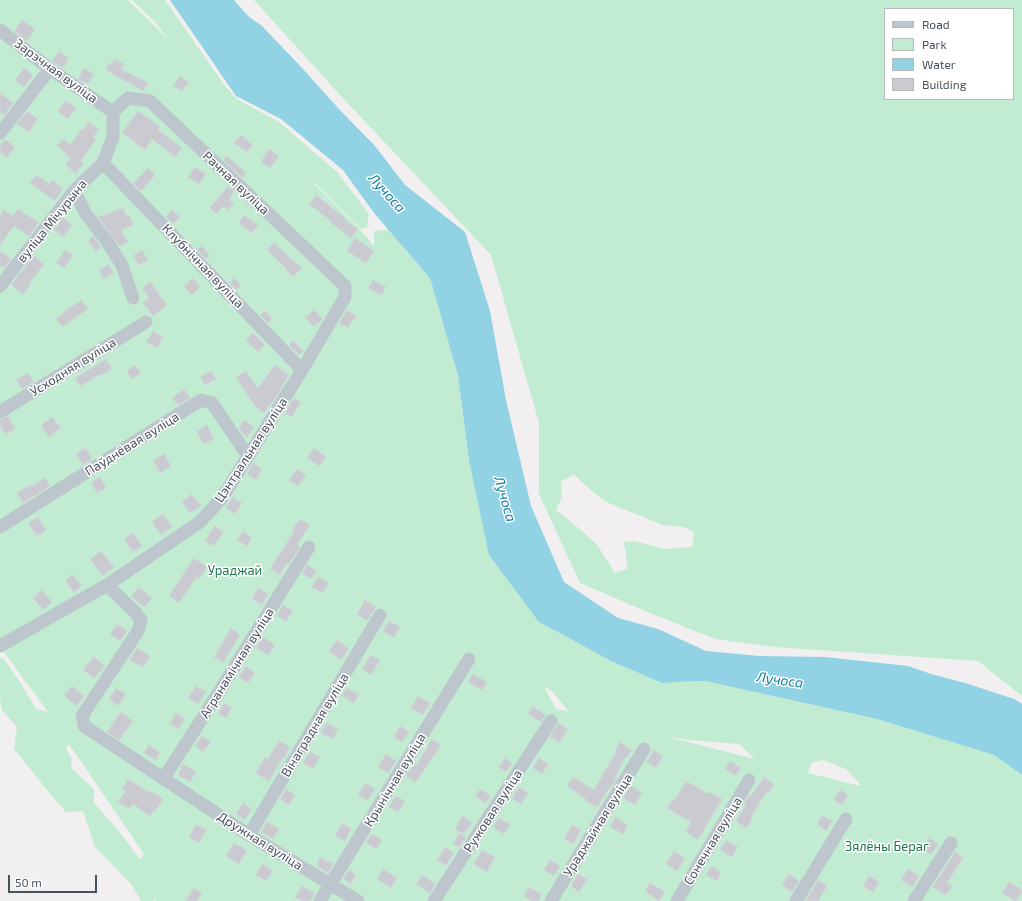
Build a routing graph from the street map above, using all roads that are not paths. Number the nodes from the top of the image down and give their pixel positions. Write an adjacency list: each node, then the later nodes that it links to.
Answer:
1 (0, 30): 2 (lane, Зарэчная вуліца)
2 (50, 69): 3 (lane, Зарэчная вуліца); 4 (lane)
3 (113, 112): 5 (lane, вуліца Мічурына); 9 (lane, Рачная вуліца)
4 (0, 133)
5 (103, 163): 6 (lane, вуліца Мічурына); 11 (lane, Клубнічная вуліца)
6 (74, 191): 7 (lane, вуліца Мічурына); 8 (lane)
7 (0, 286)
8 (133, 298)
9 (345, 298): 11 (lane, Цэнтральная вуліца)
10 (146, 322): 12 (lane, Усходняя вуліца)
11 (302, 370): 13 (lane, Цэнтральная вуліца)
12 (0, 412)
13 (248, 456): 14 (lane, Паўднёвая вуліца); 16 (lane, Цэнтральная вуліца)
14 (0, 527)
15 (309, 546): 22 (lane, Агранамічная вуліца)
16 (107, 585): 18 (lane, Цэнтральная вуліца); 22 (lane, Дружная вуліца)
17 (380, 614): 25 (lane, Вінаградная вуліца)
18 (0, 646)
19 (469, 659): 27 (lane, Крынічная вуліца)
20 (551, 721): 30 (lane, Ружовая вуліца)
21 (644, 749): 31 (lane, Ураджайная вуліца)
22 (163, 778): 25 (lane, Дружная вуліца)
23 (749, 780): 32 (lane, Сонечная вуліца)
24 (846, 819): 33 (lane)
25 (249, 835): 27 (lane, Дружная вуліца)
26 (951, 843): 34 (lane)
27 (331, 885): 28 (lane, Крынічная вуліца); 29 (lane, Дружная вуліца)
28 (320, 901)
29 (358, 901)
30 (434, 901)
31 (551, 901)
32 (677, 901)
33 (796, 901)
34 (914, 901)

